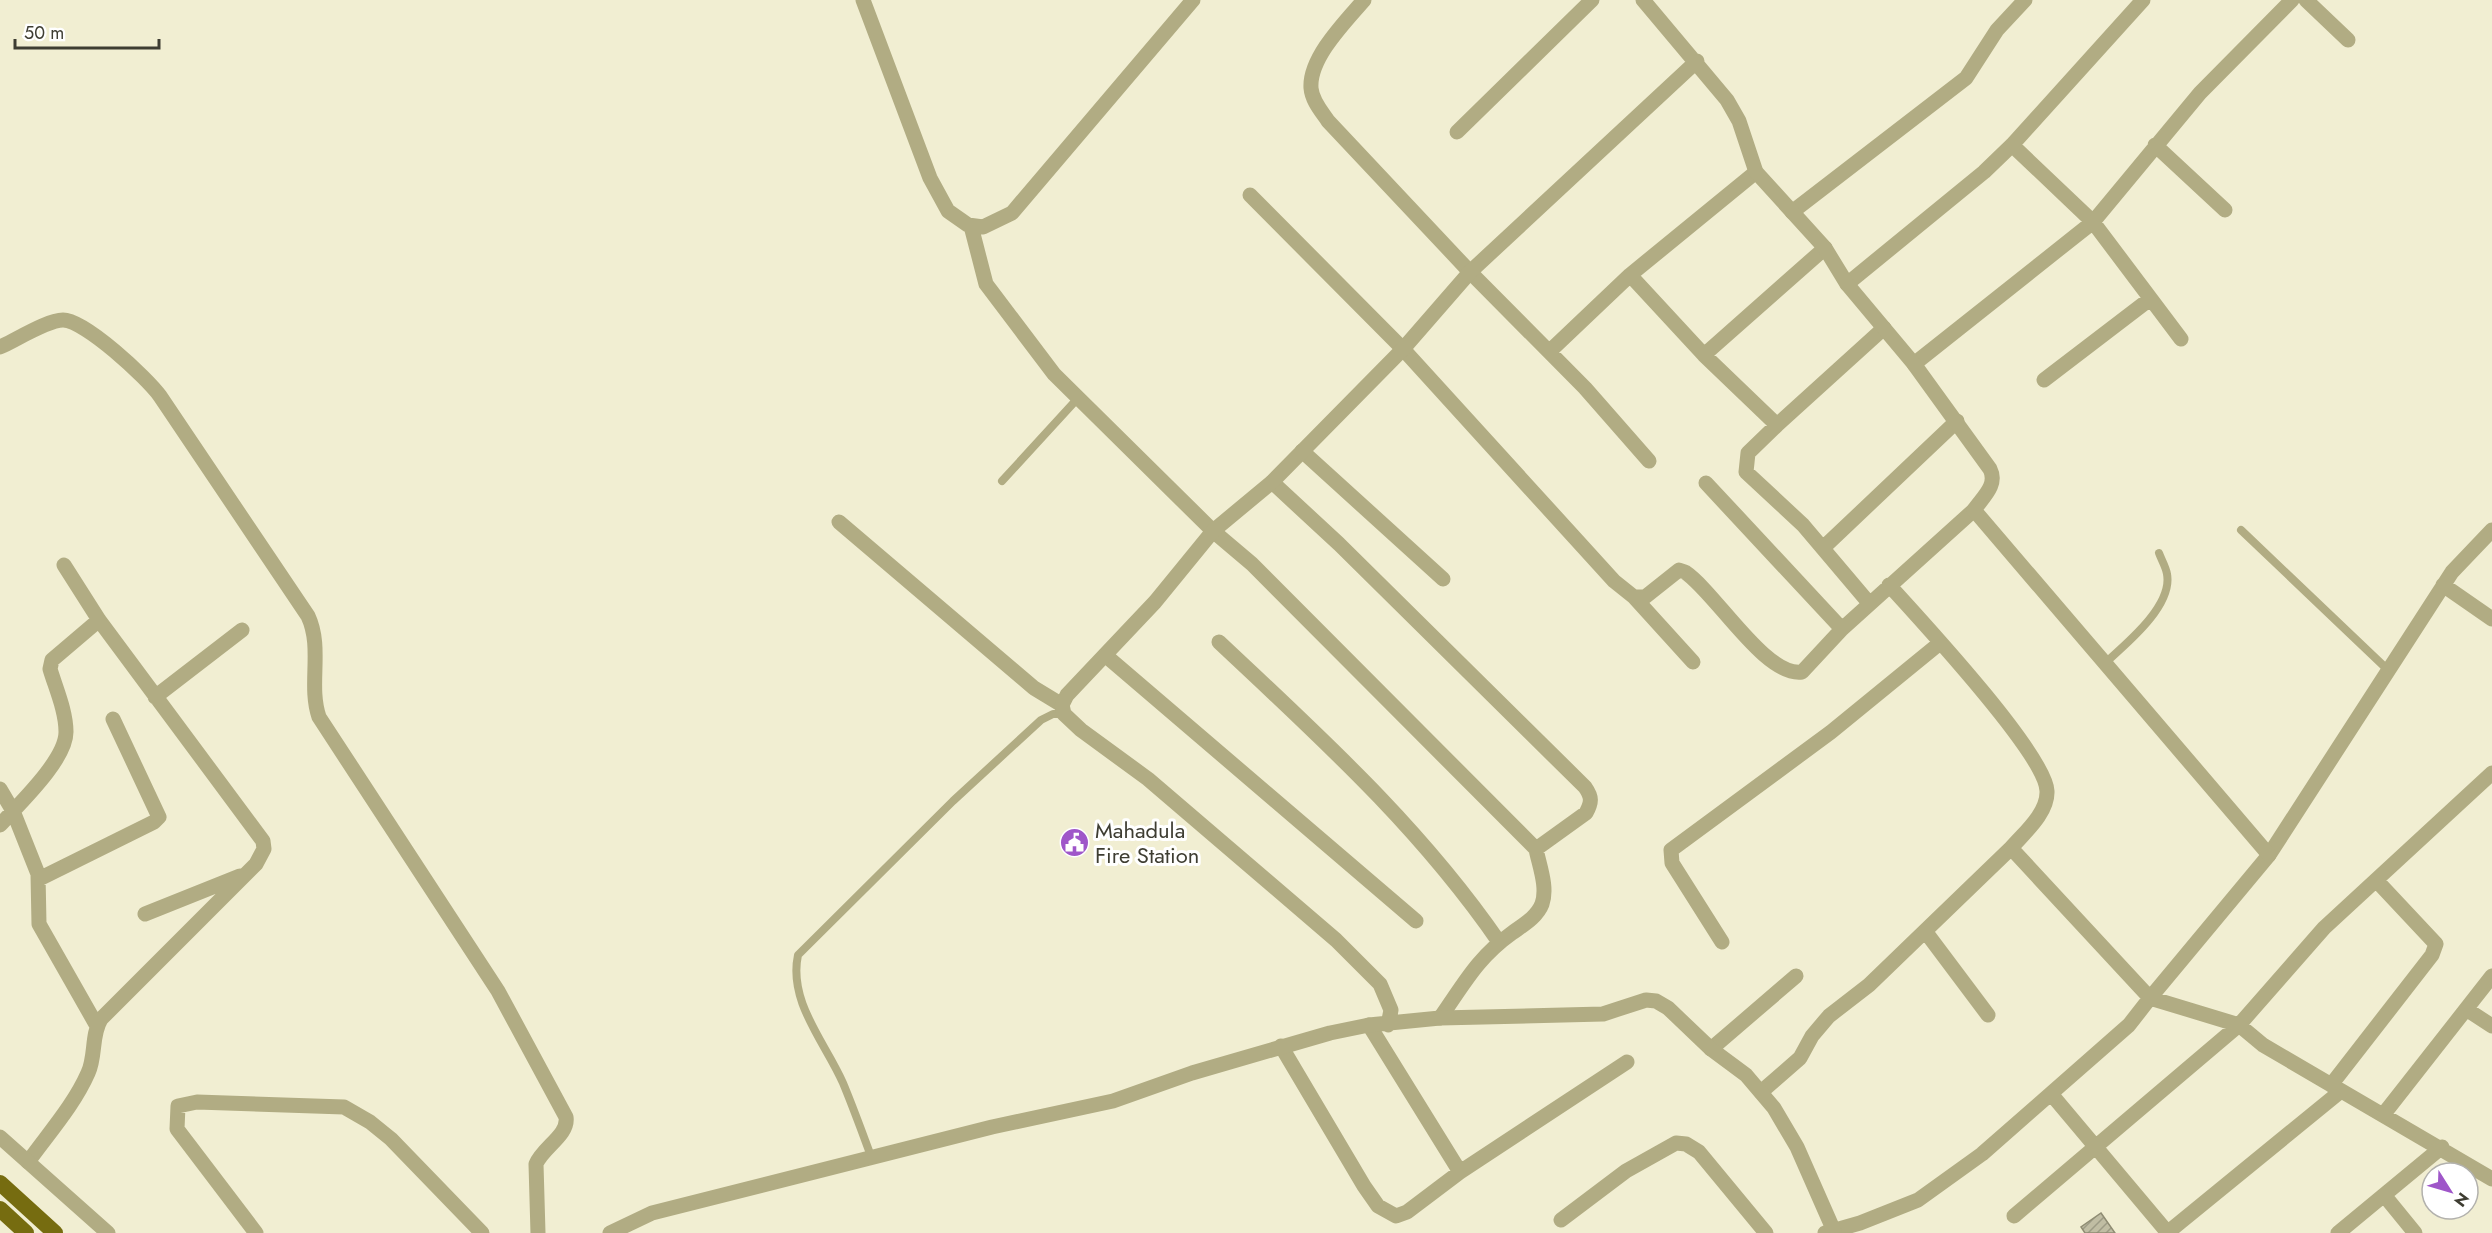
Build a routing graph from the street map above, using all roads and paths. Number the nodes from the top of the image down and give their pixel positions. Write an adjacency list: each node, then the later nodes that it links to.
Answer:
1 (863, 0): 20 (street)
2 (1193, 0): 20 (street)
3 (1364, 0): 22 (street)
4 (1592, 0): 12 (street)
5 (1643, 0): 11 (street)
6 (2025, 0): 18 (street)
7 (2143, 0): 13 (street)
8 (2292, 0): 14 (street)
9 (2306, 0): 10 (street)
10 (2348, 40)
11 (1697, 61): 15 (street); 22 (street)
12 (1457, 132)
13 (2012, 145): 19 (street); 24 (street)
14 (2155, 145): 17 (street); 19 (street)
15 (1756, 172): 18 (street); 23 (street)
16 (1250, 195): 29 (street)
17 (2225, 210)
18 (1792, 212): 21 (street)
19 (2093, 222): 25 (street); 32 (street)
20 (971, 226): 34 (street)
21 (1825, 248): 24 (street); 31 (street)
22 (1470, 272): 29 (street); 30 (street)
23 (1630, 275): 30 (street); 31 (street)
24 (1847, 284): 26 (street)
25 (2150, 299): 27 (street); 33 (street)
26 (1884, 328): 32 (street); 36 (street)
27 (2181, 339)
28 (0, 347): 120 (street)
29 (1402, 348): 37 (street); 53 (street)
30 (1550, 351): 38 (street)
31 (1704, 354): 36 (street)
32 (1914, 364): 35 (street)
33 (2044, 380)
34 (1079, 398): 39 (lane); 46 (street)
35 (1957, 421): 42 (street); 47 (street)
36 (1777, 425): 47 (street)
37 (1302, 451): 40 (street); 50 (street)
38 (1649, 461)
39 (1002, 481)
40 (1272, 482): 46 (street); 73 (street)
41 (1706, 483): 57 (street)
42 (1974, 510): 51 (street); 63 (street)
43 (839, 522): 66 (street)
44 (2241, 530): 64 (lane)
45 (2492, 530): 52 (street)
46 (1213, 531): 61 (street); 73 (street)
47 (1823, 548): 54 (street)
48 (2159, 553): 63 (lane)
49 (64, 565): 56 (street)
50 (1443, 579)
51 (1889, 585): 54 (street); 60 (street)
52 (2443, 585): 55 (street); 64 (street)
53 (1634, 597): 57 (street); 62 (street)
54 (1869, 603): 57 (street)
55 (2492, 619)
56 (99, 620): 65 (street); 70 (street)
57 (1842, 629)
58 (242, 630): 65 (street)
59 (1220, 642): 81 (street)
60 (1940, 643): 72 (street); 82 (street)
61 (1105, 655): 66 (street); 79 (street)
62 (1693, 662)
63 (2105, 663): 74 (street)
64 (2388, 670): 74 (street)
65 (155, 697): 75 (street)
66 (1063, 710): 89 (street); 104 (lane)
67 (113, 719): 76 (street)
68 (2492, 773): 77 (street)
69 (0, 789): 70 (street)
70 (13, 811): 71 (street); 76 (street)
71 (0, 825)
72 (2011, 848): 80 (street); 85 (street)
73 (1536, 849): 81 (street)
74 (2269, 855): 85 (street)
75 (247, 874): 78 (street); 92 (street)
76 (39, 879): 92 (street)
77 (2376, 880): 91 (street); 97 (street)
78 (145, 914)
79 (1416, 921)
80 (1925, 931): 87 (street); 98 (street)
81 (1499, 942): 88 (street)
82 (1722, 942)
83 (1796, 976): 95 (street)
84 (2492, 976): 86 (street)
85 (2150, 998): 91 (street); 99 (street)
86 (2466, 1009): 93 (street); 100 (street)
87 (1988, 1015)
88 (1440, 1018): 89 (street); 95 (street)
89 (1388, 1024): 90 (street)
90 (1369, 1025): 94 (street); 106 (street)
91 (2239, 1025): 97 (street); 102 (street)
92 (97, 1026): 105 (street)
93 (2492, 1026)
94 (1281, 1046): 104 (street); 106 (street)
95 (1711, 1049): 98 (street)
96 (1627, 1062): 106 (street)
97 (2336, 1088): 100 (street); 123 (street)
98 (1761, 1092): 114 (street)
99 (2052, 1095): 102 (street); 113 (street)
100 (2384, 1116): 103 (street)
101 (0, 1137): 105 (street)
102 (2096, 1145): 111 (street); 123 (street)
103 (2442, 1148): 107 (street); 109 (street)
104 (872, 1156): 121 (street)
105 (28, 1162): 117 (street)
106 (1460, 1172)
107 (2492, 1179)
108 (0, 1183): 116 (highway)
109 (2384, 1195): 124 (street); 125 (street)
110 (0, 1209): 115 (highway)
111 (2014, 1216)
112 (1561, 1220): 122 (street)
113 (1862, 1228): 114 (street)
114 (1830, 1232)
115 (26, 1233)
116 (55, 1233)
117 (108, 1233)
118 (256, 1233): 119 (street)
119 (482, 1233)
120 (538, 1233)
121 (610, 1233)
122 (1766, 1233)
123 (2168, 1233)
124 (2338, 1233)
125 (2415, 1233)

